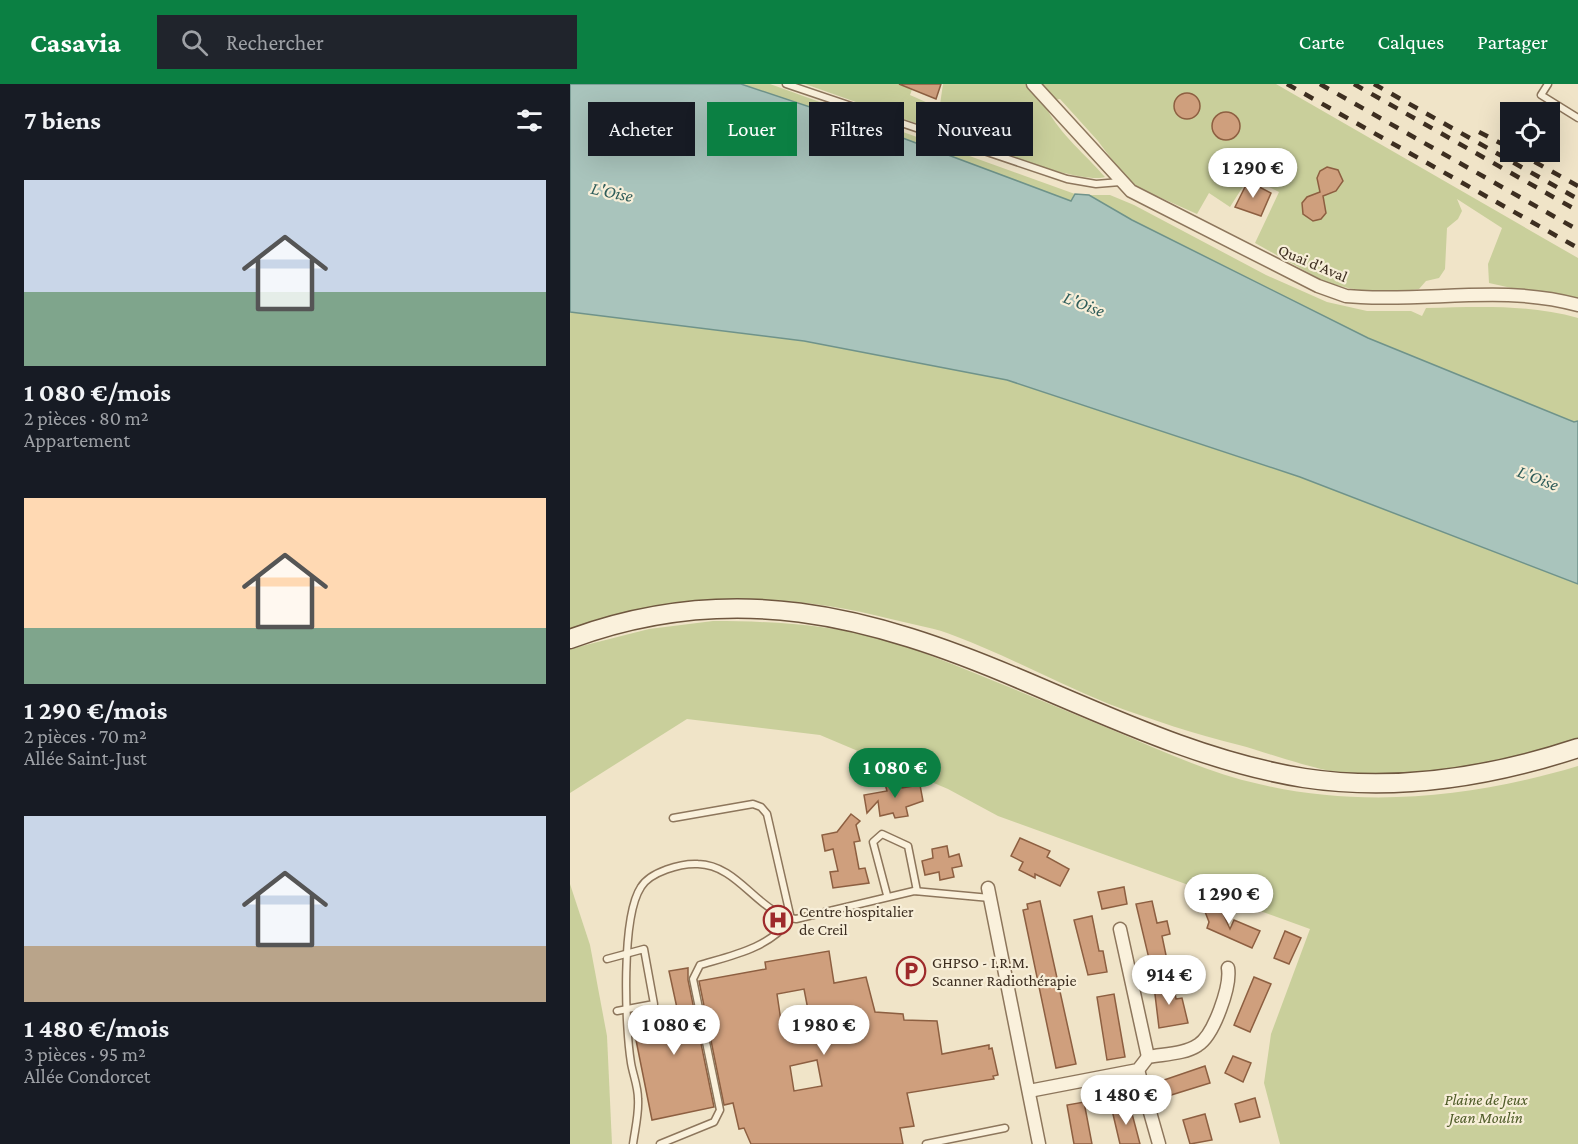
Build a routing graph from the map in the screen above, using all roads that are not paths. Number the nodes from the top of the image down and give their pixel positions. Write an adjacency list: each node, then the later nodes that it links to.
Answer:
1 (786, 84): 5 (lane)
2 (1033, 84): 5 (street, Quai d'Aval)
3 (1548, 84): 4 (lane)
4 (1578, 118)
5 (1122, 184): 6 (street, Quai d'Aval)
6 (1578, 305)
7 (570, 639): 8 (main road)
8 (1578, 748)
9 (673, 818): 13 (lane)
10 (917, 891): 11 (lane); 12 (lane); 12 (lane)
11 (989, 893): 22 (street)
12 (886, 895): 13 (lane)
13 (791, 919): 15 (lane); 25 (lane)
14 (1120, 929): 20 (street)
15 (628, 953): 16 (lane); 18 (lane); 18 (lane)
16 (607, 959)
17 (1228, 968): 20 (street)
18 (627, 1009): 19 (lane); 24 (lane)
19 (617, 1011)
20 (1148, 1057): 21 (street)
21 (1138, 1070): 22 (street); 28 (street)
22 (1029, 1091): 27 (street)
23 (1005, 1128): 26 (lane)
24 (633, 1144)
25 (660, 1144)
26 (926, 1144)
27 (1039, 1144)
28 (1159, 1144)

